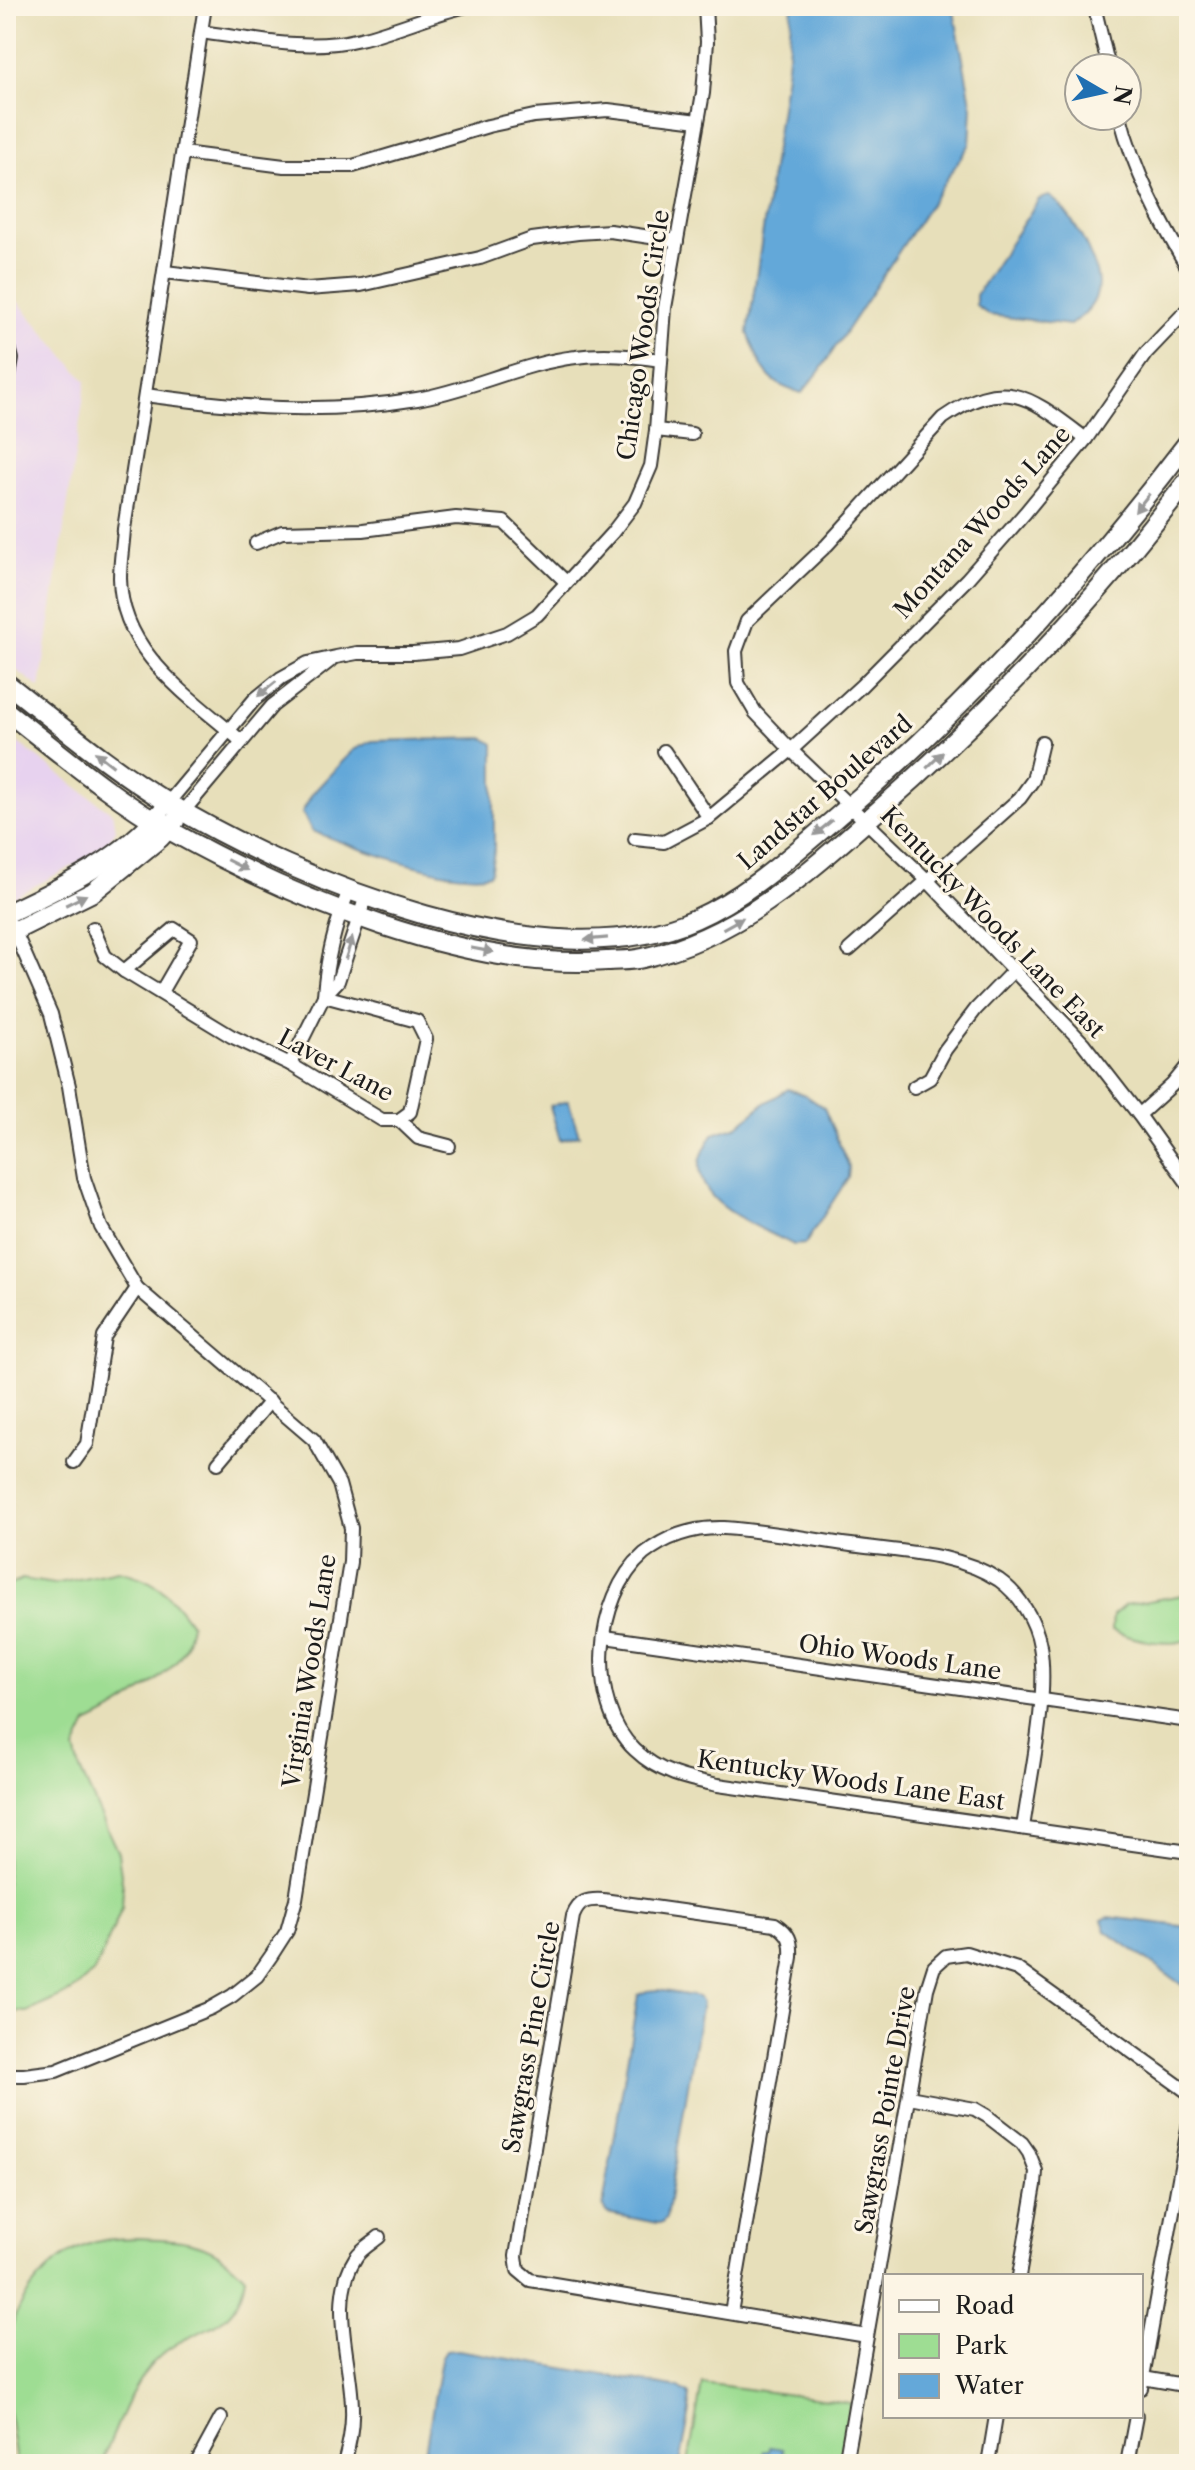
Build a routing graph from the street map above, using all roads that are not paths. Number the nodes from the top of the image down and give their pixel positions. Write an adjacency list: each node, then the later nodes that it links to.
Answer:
1 (205, 6): 5 (street)
2 (466, 6): 5 (street)
3 (705, 6): 7 (street, Chicago Woods Circle)
4 (1094, 6): 6 (street)
5 (201, 32): 9 (street)
6 (1105, 52)
7 (698, 121): 9 (street); 10 (street, Chicago Woods Circle)
8 (1124, 132): 11 (street)
9 (183, 153): 12 (street)
10 (677, 241): 12 (street); 15 (street, Chicago Woods Circle)
11 (1189, 270)
12 (165, 272): 17 (street)
13 (1189, 308): 20 (street, Montana Woods Lane)
14 (6, 336): 16 (street)
15 (661, 360): 17 (street); 18 (street, Chicago Woods Circle)
16 (6, 392)
17 (145, 395): 28 (street)
18 (656, 430): 19 (street); 24 (street, Chicago Woods Circle)
19 (692, 434)
20 (1086, 439): 31 (street, Montana Woods Lane); 31 (street, Kentucky Woods Lane East)
21 (1189, 441): 34 (street, Landstar Boulevard, one-way to 34)
22 (1189, 479): 36 (street, Landstar Boulevard, one-way to 22)
23 (256, 543): 24 (street)
24 (566, 582): 25 (street, Chicago Woods Circle)
25 (336, 657): 28 (street, Chicago Woods Circle, one-way to 28); 29 (street, Chicago Woods Circle)
26 (6, 683): 33 (street, Landstar Boulevard, one-way to 26)
27 (6, 711): 37 (street, Landstar Boulevard)
28 (230, 731): 29 (street); 33 (street, Chicago Woods Circle)
29 (241, 741): 33 (street, Chicago Woods Circle)
30 (1042, 742): 39 (street)
31 (791, 750): 34 (street, Kentucky Woods Lane East); 35 (street, Montana Woods Lane)
32 (664, 751): 35 (street)
33 (176, 807): 37 (street); 40 (street, Landstar Boulevard)
34 (848, 807): 36 (street, Kentucky Woods Lane East); 40 (street, Landstar Boulevard, one-way to 40)
35 (709, 818): 38 (street, Montana Woods Lane)
36 (864, 823): 39 (street, Kentucky Woods Lane East); 42 (street, Landstar Boulevard, one-way to 36)
37 (161, 825): 41 (street, Landstar Boulevard, one-way to 41); 43 (street)
38 (635, 839)
39 (926, 879): 45 (street); 46 (street, Kentucky Woods Lane East)
40 (358, 893): 41 (street); 42 (street)
41 (341, 911): 42 (street, Landstar Boulevard); 49 (street)
42 (359, 917): 49 (street, one-way to 42)
43 (8, 923): 57 (street, Virginia Woods Lane)
44 (93, 928): 47 (street, Laver Lane)
45 (849, 950)
46 (1015, 969): 52 (street); 53 (street, Kentucky Woods Lane East)
47 (124, 971): 48 (street, Laver Lane); 48 (street)
48 (161, 992): 50 (street, Laver Lane)
49 (324, 996): 50 (street); 54 (street, Laver Lane)
50 (290, 1064): 54 (street, Laver Lane)
51 (1189, 1064): 53 (street)
52 (914, 1087)
53 (1139, 1115): 56 (street, Kentucky Woods Lane East)
54 (399, 1120): 55 (street)
55 (449, 1146)
56 (1189, 1185)
57 (137, 1288): 58 (street, Virginia Woods Lane); 59 (street)
58 (270, 1401): 60 (street); 66 (street, Virginia Woods Lane)
59 (74, 1462)
60 (218, 1463)
61 (605, 1637): 62 (street, Ohio Woods Lane); 62 (street, Kentucky Woods Lane East); 64 (street, Kentucky Woods Lane East)
62 (1041, 1700): 63 (street, Ohio Woods Lane); 64 (street, Kentucky Woods Lane East)
63 (1189, 1721)
64 (1023, 1828): 65 (street, Kentucky Woods Lane East)
65 (1189, 1852)
66 (6, 2075)
67 (1189, 2093): 68 (street, Sawgrass Pointe Drive)
68 (909, 2097): 71 (street); 73 (street, Sawgrass Pointe Drive)
69 (1189, 2123): 74 (street)
70 (379, 2237): 81 (street)
71 (1019, 2274)
72 (731, 2313): 72 (street, Sawgrass Pine Circle); 73 (street, Sawgrass Pine Circle)
73 (867, 2336): 82 (street, Sawgrass Pointe Drive)
74 (1143, 2377)
75 (1143, 2383): 76 (street)
76 (1189, 2386)
77 (221, 2418): 80 (street)
78 (996, 2418): 83 (street)
79 (1136, 2418): 84 (street)
80 (196, 2464)
81 (344, 2464)
82 (845, 2464)
83 (988, 2464)
84 (1127, 2464)

